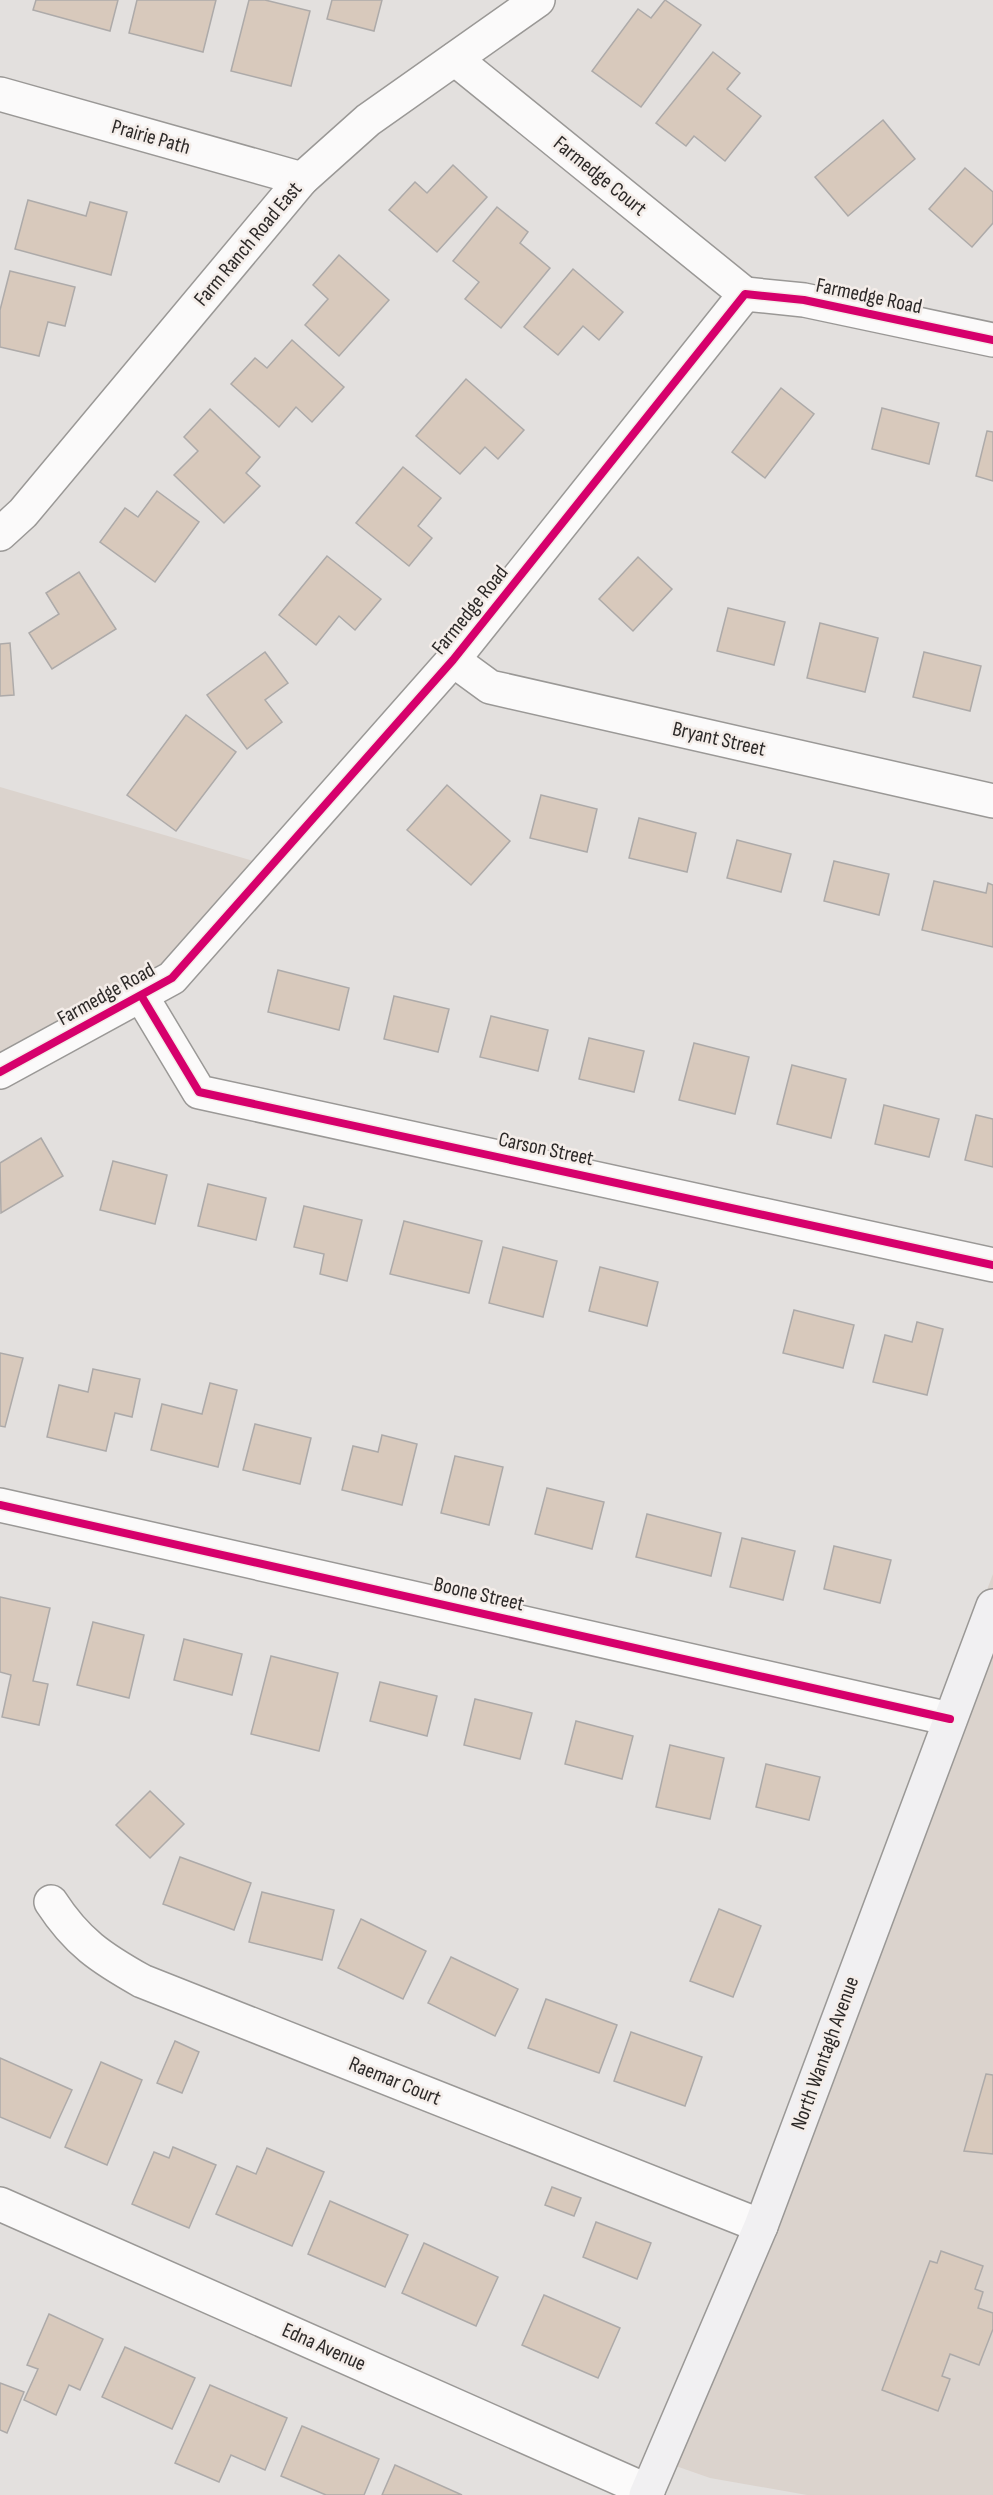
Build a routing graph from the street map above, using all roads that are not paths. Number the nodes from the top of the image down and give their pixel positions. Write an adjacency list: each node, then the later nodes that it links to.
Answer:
1 (538, 0): 2 (street, Farm Ranch Road East)
2 (455, 59): 4 (street, Farm Ranch Road East); 5 (street, Farmedge Court)
3 (0, 94): 4 (street, Prairie Path)
4 (302, 179): 7 (street, Farm Ranch Road East)
5 (745, 294): 6 (street, Farmedge Road); 8 (street, Farmedge Road)
6 (993, 340)
7 (0, 534)
8 (453, 660): 9 (street, Bryant Street); 10 (street, Farmedge Road)
9 (993, 801)
10 (142, 997): 11 (street, Farmedge Road); 12 (street, Carson Street)
11 (0, 1072)
12 (993, 1265)
13 (0, 1505): 15 (street, Boone Street)
14 (993, 1606): 15 (main road, North Wantagh Avenue)
15 (950, 1719): 18 (main road, North Wantagh Avenue)
16 (51, 1902): 18 (street, Raemar Court)
17 (0, 2204): 19 (street, Edna Avenue)
18 (761, 2226): 19 (main road, North Wantagh Avenue)
19 (647, 2493)

